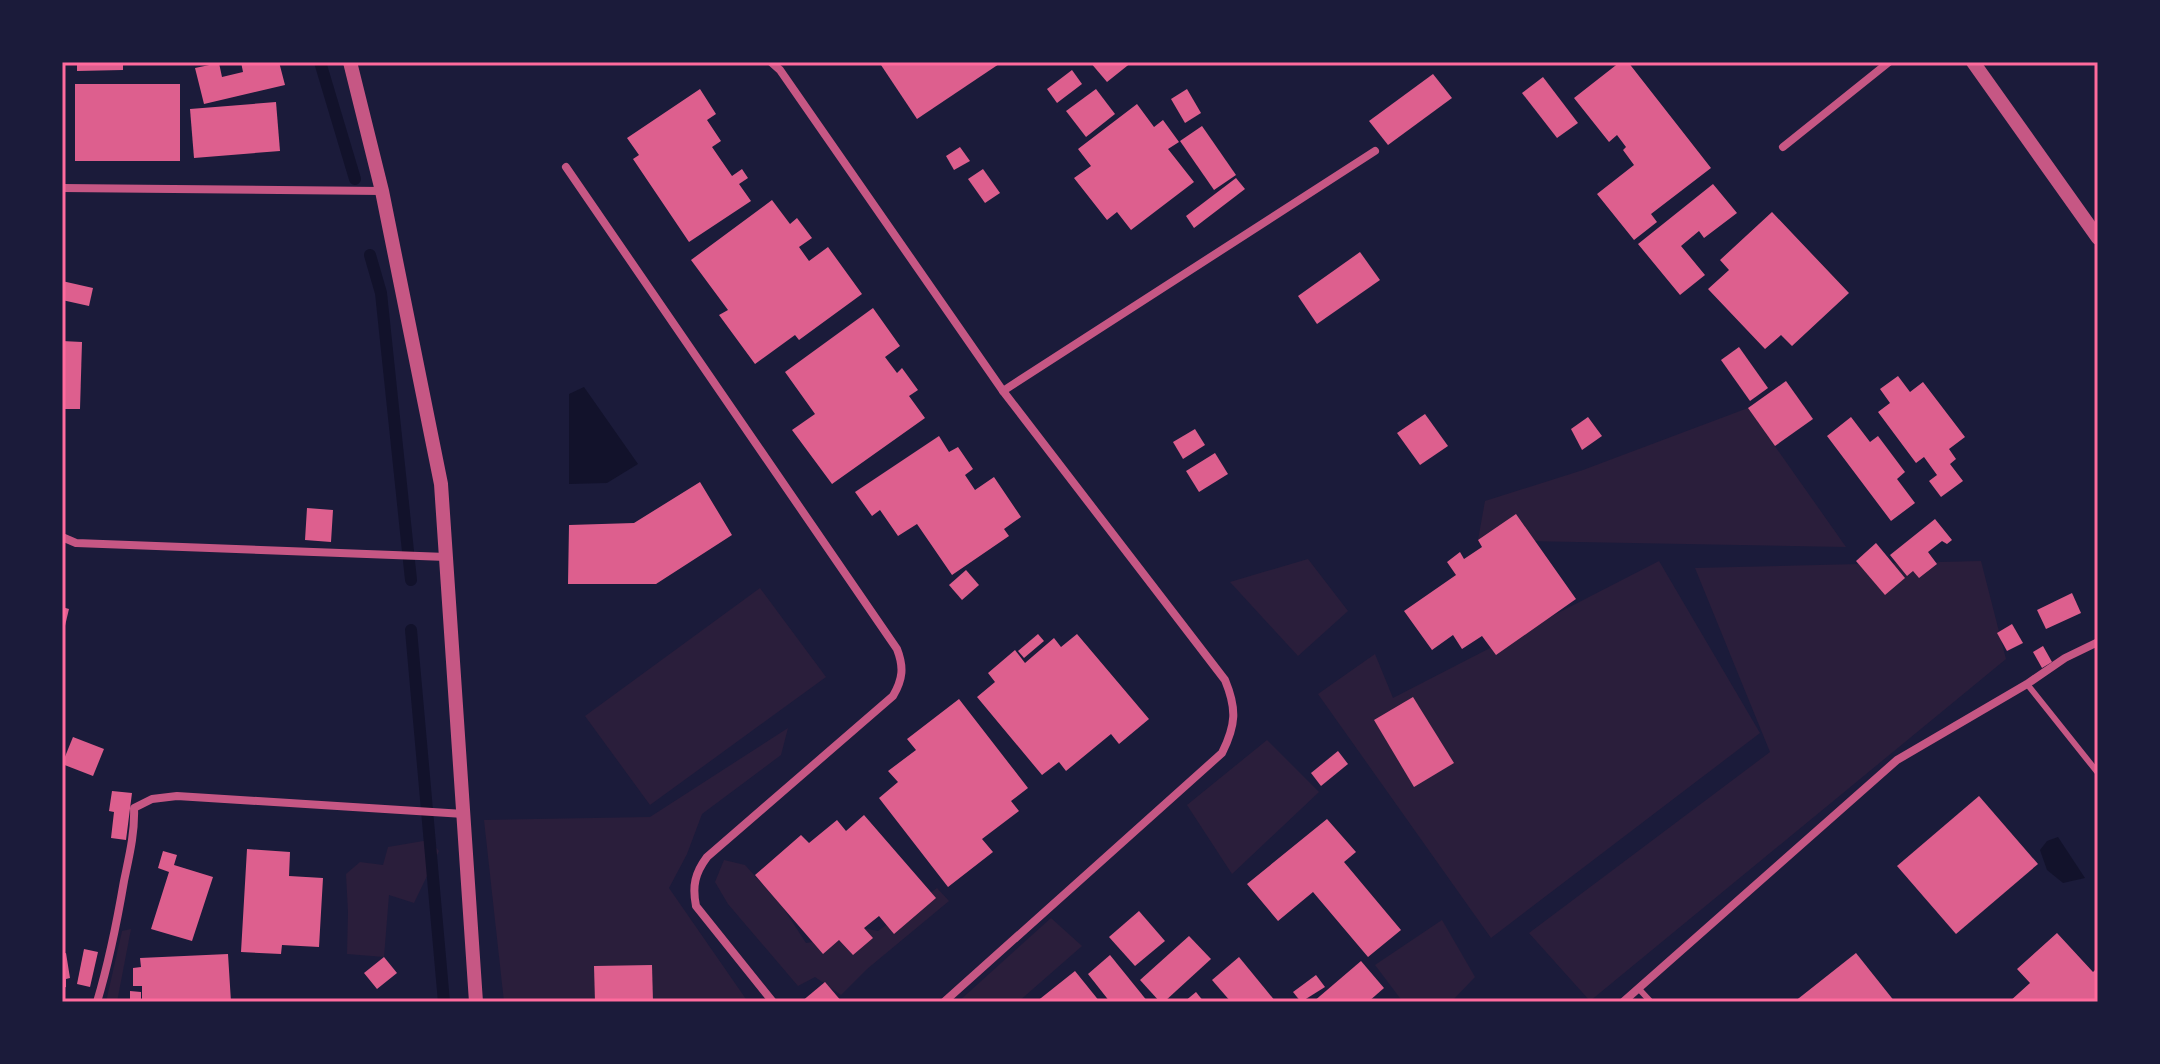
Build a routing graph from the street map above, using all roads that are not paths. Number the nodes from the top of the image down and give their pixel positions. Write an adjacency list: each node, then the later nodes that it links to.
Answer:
1 (350, 62): 9 (street)
2 (771, 62): 11 (street)
3 (1889, 62): 5 (street)
4 (1973, 62): 10 (street)
5 (1783, 147)
6 (1375, 151): 11 (street)
7 (566, 167): 21 (street)
8 (62, 188): 9 (street)
9 (382, 191): 13 (street)
10 (2098, 238)
11 (1003, 391): 22 (street)
12 (62, 537): 13 (street)
13 (446, 557): 17 (street)
14 (2098, 642): 15 (street)
15 (2027, 684): 16 (lane); 18 (street)
16 (2098, 773)
17 (464, 814): 19 (street); 20 (street)
18 (1639, 989): 23 (street); 24 (lane)
19 (97, 1002)
20 (476, 1002)
21 (773, 1002)
22 (944, 1002)
23 (1623, 1002)
24 (1651, 1002)

